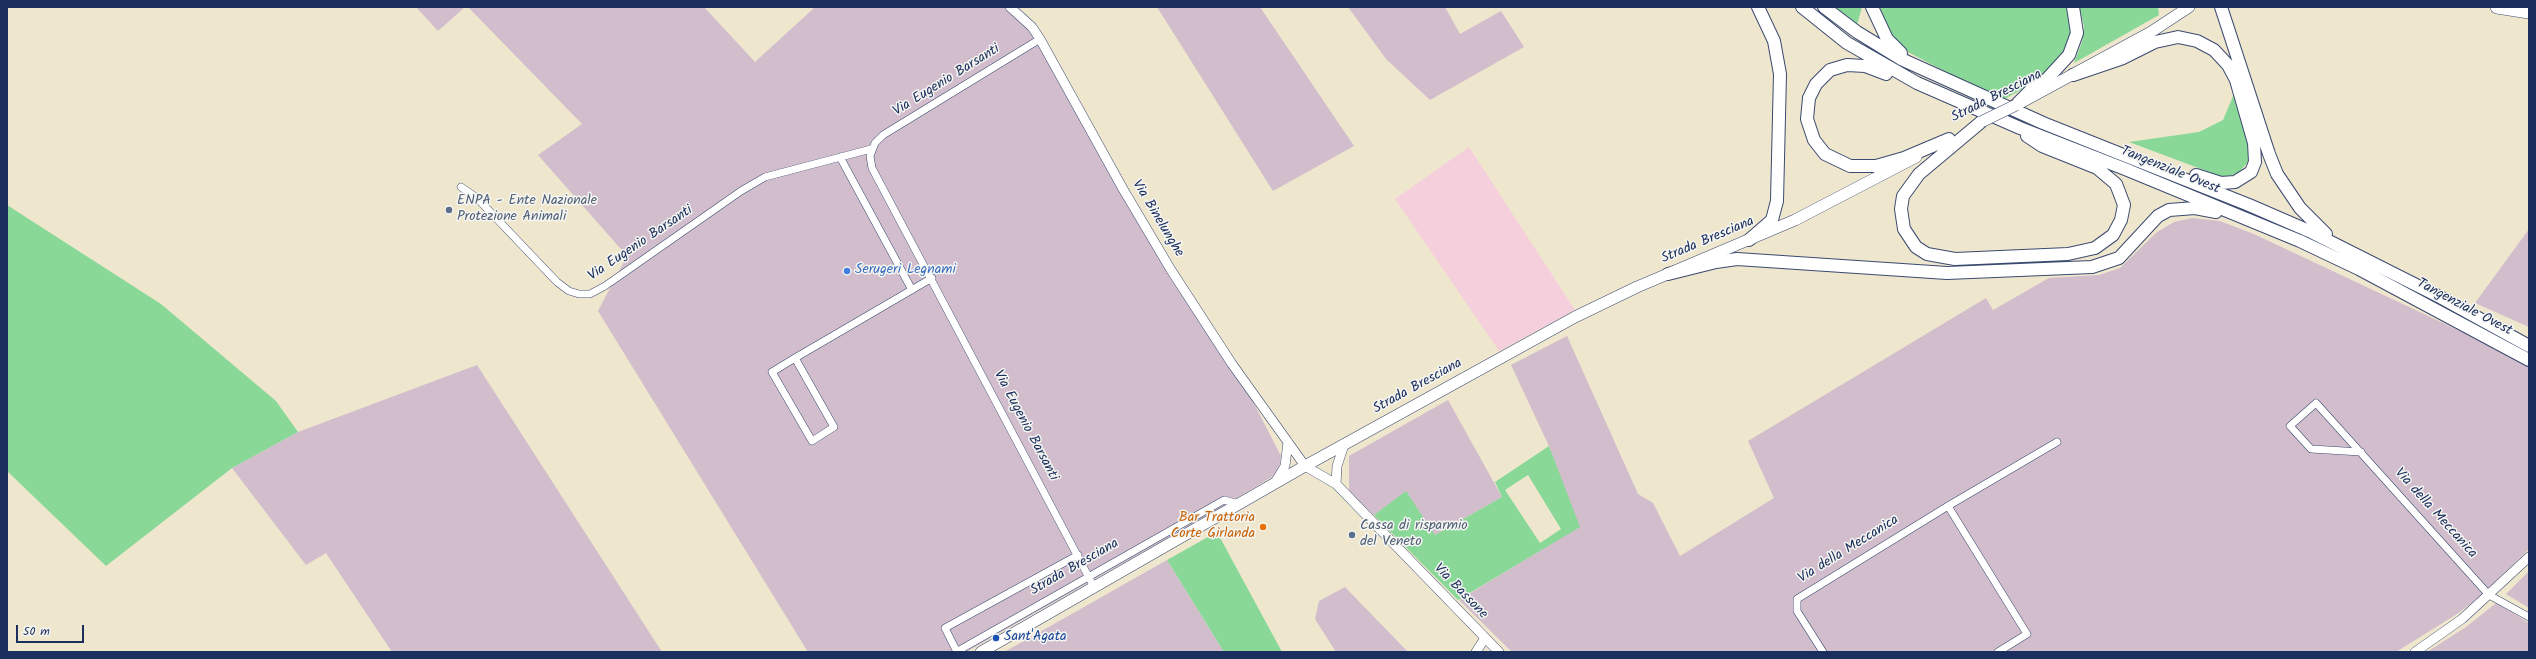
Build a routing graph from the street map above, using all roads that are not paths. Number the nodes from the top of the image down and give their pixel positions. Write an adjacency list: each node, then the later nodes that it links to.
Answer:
1 (1010, 7): 11 (street, Via Binelunghe)
2 (1758, 7): 24 (highway)
3 (1802, 7): 14 (highway, Tangenziale Ovest)
4 (1824, 7): 15 (highway, Tangenziale Ovest)
5 (1872, 7): 15 (highway)
6 (2074, 7): 13 (highway)
7 (2189, 7): 12 (main road, Strada Bresciana)
8 (2221, 7): 26 (highway)
9 (2497, 7): 10 (highway)
10 (2529, 12)
11 (1040, 39): 21 (street, Via Eugenio Barsanti); 33 (street, Via Binelunghe)
12 (2073, 75): 13 (main road, Strada Bresciana); 19 (highway)
13 (2033, 92): 16 (highway)
14 (1950, 98): 18 (highway, Tangenziale Ovest); 20 (highway)
15 (1996, 102): 19 (highway, Tangenziale Ovest)
16 (2016, 105): 17 (main road, Strada Bresciana, bridge)
17 (1981, 122): 20 (highway)
18 (2008, 123): 20 (highway); 25 (highway, Tangenziale Ovest)
19 (2043, 123): 26 (highway, Tangenziale Ovest)
20 (1948, 144): 24 (main road, Strada Bresciana)
21 (871, 149): 22 (street, Via Eugenio Barsanti); 28 (street, Via Eugenio Barsanti)
22 (840, 157): 23 (street, Via Eugenio Barsanti); 29 (street)
23 (461, 187)
24 (1749, 240): 27 (main road, Strada Bresciana)
25 (2300, 241): 27 (highway); 32 (highway, Tangenziale Ovest)
26 (2353, 253): 30 (highway, Tangenziale Ovest)
27 (1668, 274): 35 (main road, Strada Bresciana)
28 (932, 278): 29 (street); 44 (street, Via Eugenio Barsanti)
29 (912, 290): 31 (street)
30 (2529, 346)
31 (795, 358): 31 (street)
32 (2529, 360)
33 (1288, 442): 37 (street, Via Binelunghe); 39 (street)
34 (2057, 442): 41 (street, Via della Meccanica)
35 (1344, 445): 37 (main road, Strada Bresciana); 38 (street)
36 (2361, 452): 36 (street, Via della Meccanica); 47 (street, Via della Meccanica)
37 (1305, 466): 38 (street, Via Bassone); 39 (main road, Strada Bresciana)
38 (1336, 484): 49 (street, Via Bassone)
39 (1274, 486): 40 (main road, Strada Bresciana)
40 (1240, 504): 42 (street, Strada Bresciana); 43 (main road, Strada Bresciana)
41 (1948, 506): 54 (street, Via della Meccanica); 55 (street)
42 (1207, 510): 43 (street); 46 (street, Strada Bresciana)
43 (1213, 520): 46 (main road, Strada Bresciana)
44 (1078, 555): 46 (street, Via Eugenio Barsanti); 50 (street, Strada Bresciana)
45 (2529, 557): 47 (street)
46 (1092, 582): 50 (street, Strada Bresciana); 51 (main road, Strada Bresciana)
47 (2489, 595): 48 (street, Via della Meccanica); 56 (street)
48 (2529, 617)
49 (1485, 638): 52 (street, Via Bassone); 53 (street)
50 (957, 652)
51 (980, 652)
52 (1476, 652)
53 (1499, 652)
54 (1823, 652)
55 (1998, 652)
56 (2415, 652)

